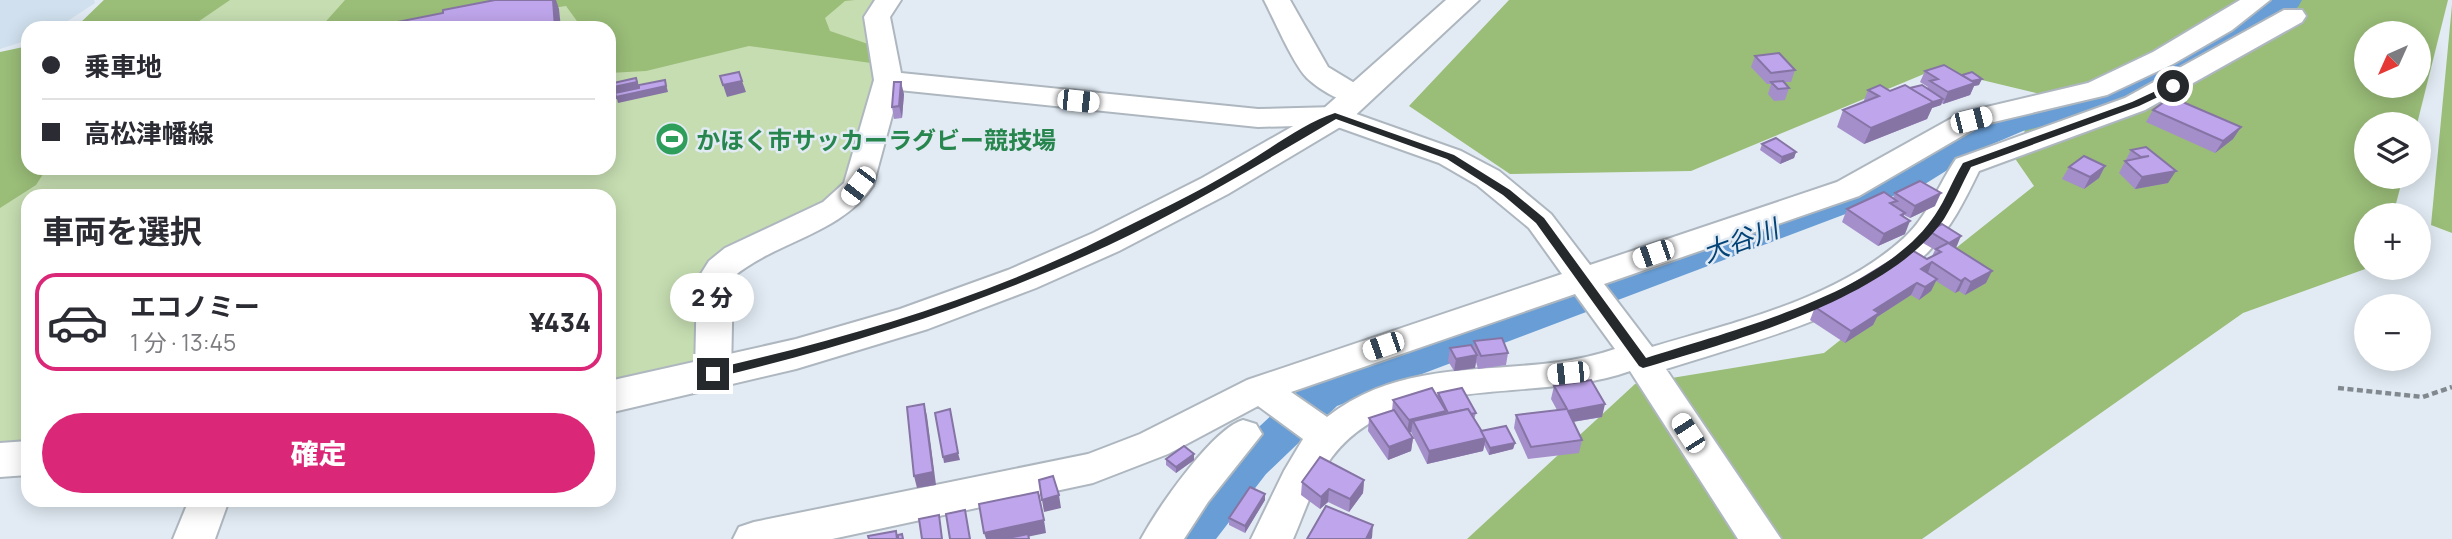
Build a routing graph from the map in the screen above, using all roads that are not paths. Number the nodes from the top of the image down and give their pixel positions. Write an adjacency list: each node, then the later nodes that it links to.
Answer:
1 (888, 0): 6 (street)
2 (1277, 0): 7 (street)
3 (1464, 0): 7 (main road)
4 (2257, 0): 8 (street)
5 (2292, 16): 9 (street)
6 (888, 80): 7 (street); 10 (street)
7 (1346, 106): 8 (street); 10 (main road)
8 (1587, 287): 9 (street); 11 (street)
9 (1640, 359): 13 (street); 22 (street)
10 (713, 374): 12 (main road)
11 (1265, 392): 13 (street); 19 (street)
12 (616, 395)
13 (1319, 431): 21 (street)
14 (1243, 434): 20 (street)
15 (21, 458): 16 (main road)
16 (0, 460)
17 (206, 507): 18 (street)
18 (194, 539)
19 (754, 539)
20 (1162, 539)
21 (1272, 539)
22 (1760, 539)

